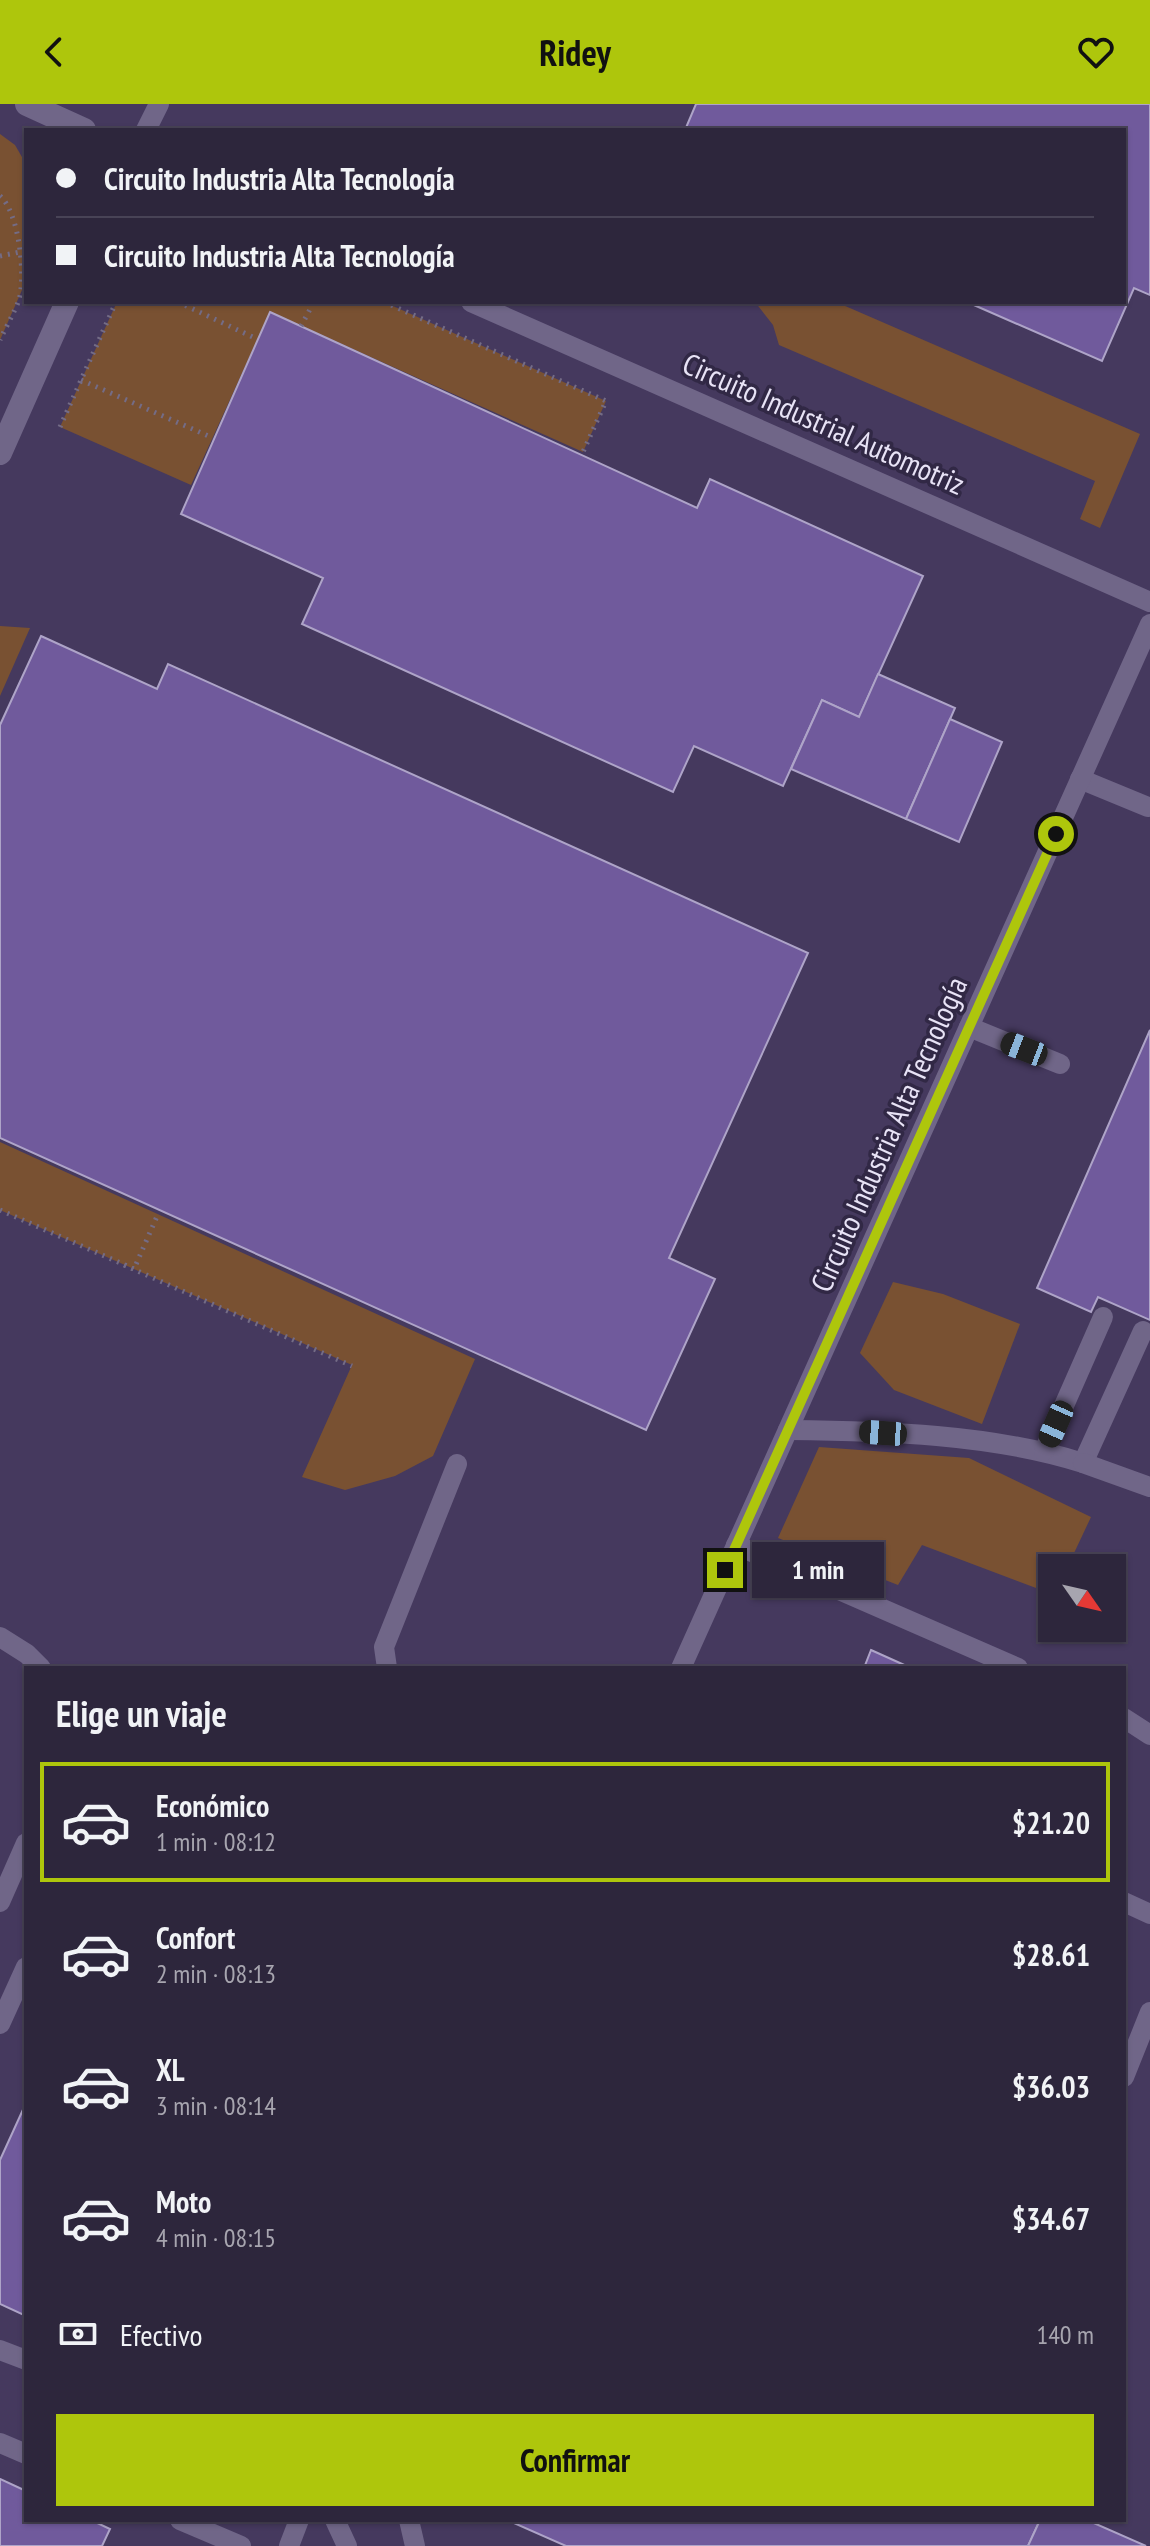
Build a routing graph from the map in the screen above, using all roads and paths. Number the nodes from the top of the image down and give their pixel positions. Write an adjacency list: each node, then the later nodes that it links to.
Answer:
1 (27, 104): 3 (street)
2 (159, 104): 4 (lane)
3 (80, 128)
4 (147, 128)
5 (0, 196): 6 (path)
6 (20, 252): 7 (path); 16 (path)
7 (0, 256)
8 (66, 304): 21 (street)
9 (115, 304): 17 (path)
10 (182, 304): 15 (path)
11 (313, 304): 14 (path)
12 (388, 304): 20 (path)
13 (476, 304): 22 (lane, Circuito Industrial Automotriz)
14 (301, 326)
15 (257, 339)
16 (0, 340)
17 (81, 380): 18 (path); 19 (path)
18 (60, 427)
19 (213, 438)
20 (583, 452)
21 (0, 453)
22 (1150, 602)
23 (1150, 624): 24 (lane, Circuito Industria Alta Tecnología)
24 (1080, 779): 25 (lane); 26 (lane, Circuito Industria Alta Tecnología)
25 (1148, 807)
26 (969, 1027): 27 (lane); 34 (lane, Circuito Industria Alta Tecnología)
27 (1060, 1064)
28 (0, 1210): 30 (path)
29 (158, 1214): 30 (path)
30 (124, 1265): 33 (path)
31 (1103, 1317): 35 (lane)
32 (1143, 1331): 36 (lane)
33 (352, 1366)
34 (788, 1430): 35 (lane); 39 (lane, Circuito Industria Alta Tecnología)
35 (1044, 1451): 36 (lane)
36 (1083, 1463): 38 (lane)
37 (457, 1464): 42 (lane)
38 (1150, 1487)
39 (736, 1545): 43 (lane, Circuito Industria Alta Tecnología); 44 (lane)
40 (0, 1637): 41 (lane)
41 (39, 1666)
42 (387, 1666)
43 (682, 1666)
44 (1013, 1666)
45 (1126, 1719): 46 (lane)
46 (1150, 1735)
47 (24, 1848): 48 (lane)
48 (0, 1902)
49 (1126, 1903): 50 (lane)
50 (1150, 1914)
51 (24, 1971): 53 (lane)
52 (1150, 2012): 54 (lane)
53 (0, 2024)
54 (1126, 2072)
55 (0, 2350): 56 (lane)
56 (24, 2359)
57 (0, 2443): 58 (lane)
58 (24, 2453)
59 (185, 2522): 63 (lane)
60 (298, 2522): 64 (lane)
61 (336, 2522): 65 (lane)
62 (409, 2522): 66 (lane)
63 (241, 2546)
64 (289, 2546)
65 (347, 2546)
66 (415, 2546)

